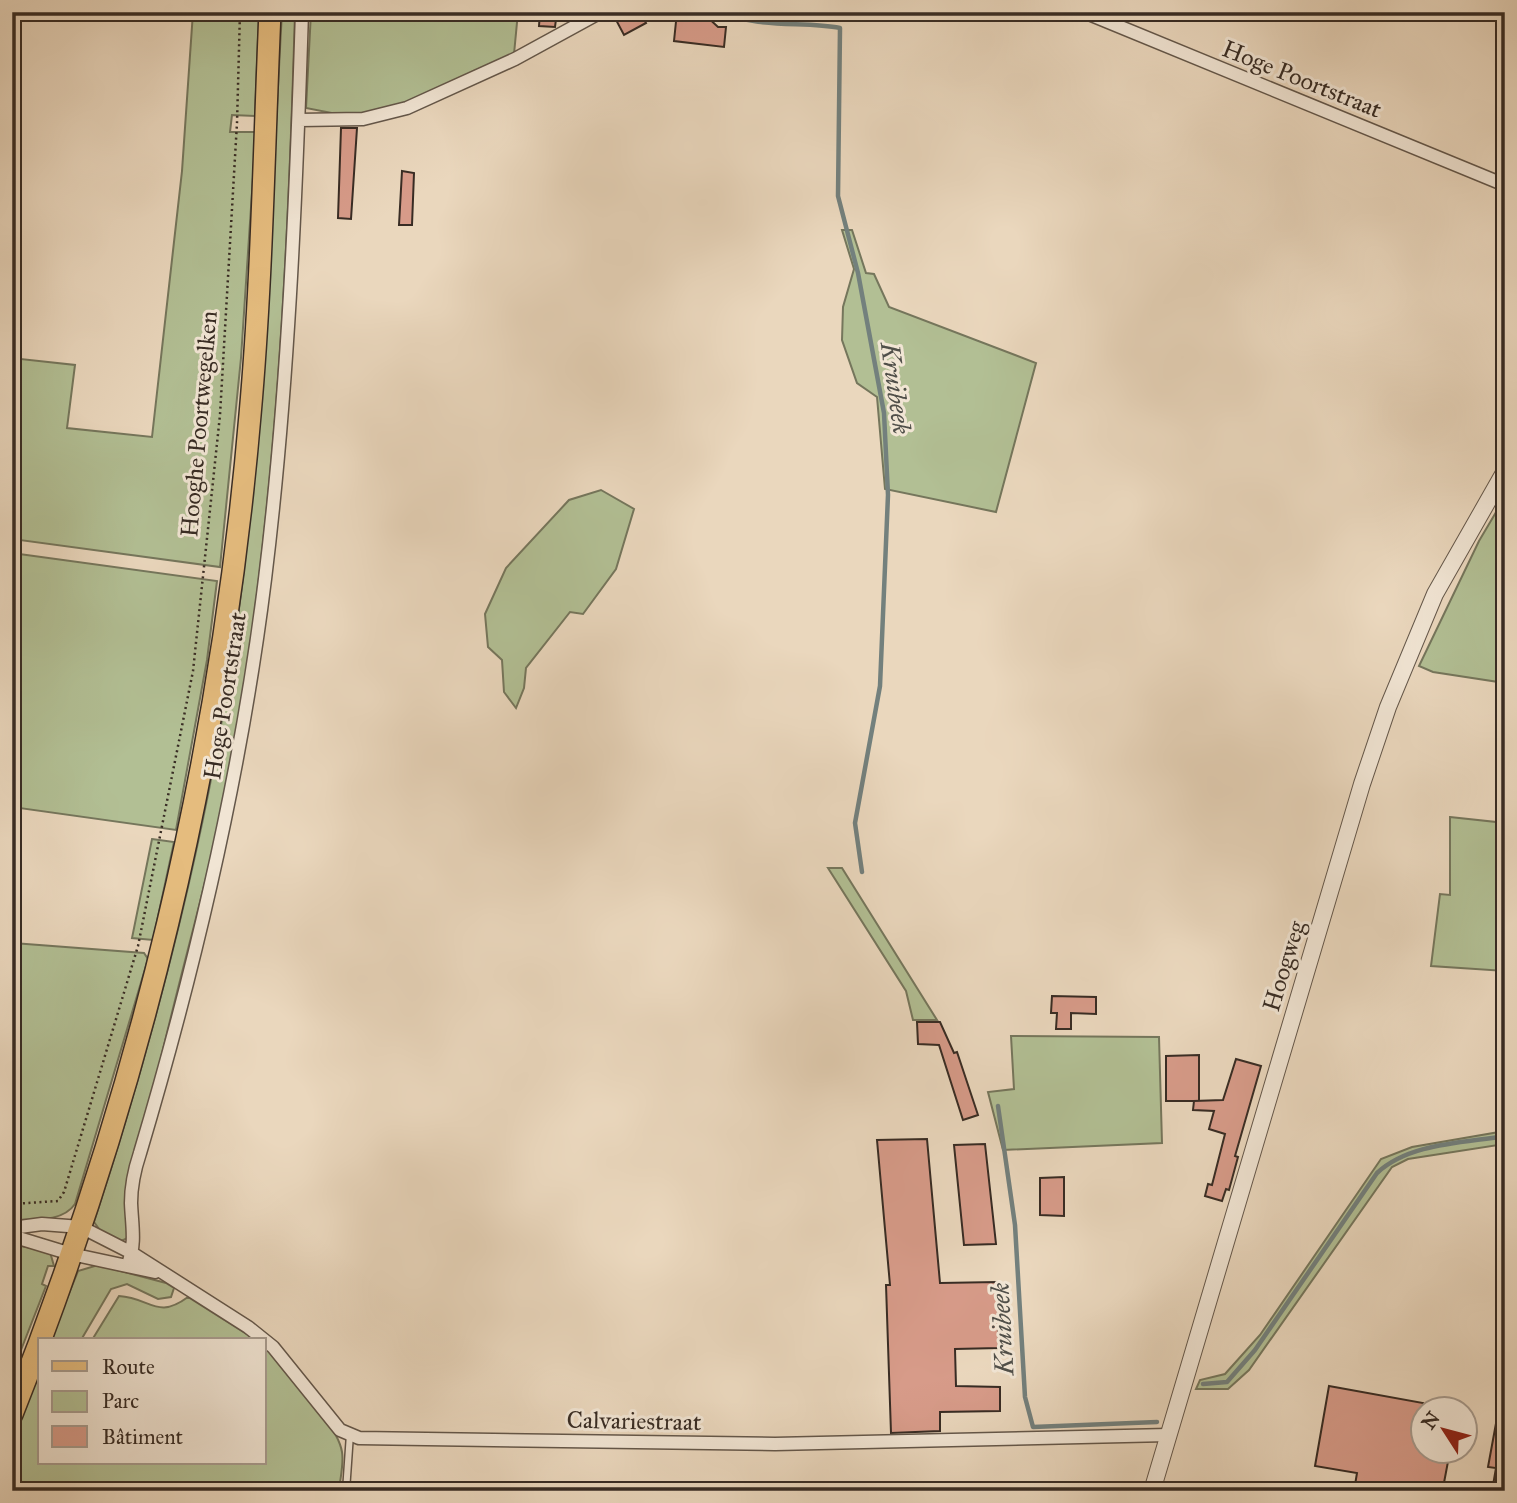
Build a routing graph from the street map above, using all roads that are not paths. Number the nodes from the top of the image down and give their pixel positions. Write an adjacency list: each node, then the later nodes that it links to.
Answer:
1 (270, 12): 8 (main road)
2 (302, 12): 5 (street, Hoge Poortstraat)
3 (601, 12): 5 (street)
4 (1084, 12): 6 (street, Hoge Poortstraat)
5 (299, 120): 12 (street, Hoge Poortstraat)
6 (1505, 185)
7 (1505, 471): 19 (street, Hoogweg)
8 (81, 1227): 9 (street); 11 (main road); 12 (street)
9 (12, 1228)
10 (12, 1236): 11 (street)
11 (71, 1254): 12 (street); 13 (main road)
12 (130, 1259): 14 (street)
13 (40, 1338)
14 (261, 1338)
15 (266, 1342): 18 (street)
16 (38, 1343): 17 (main road)
17 (12, 1414)
18 (350, 1434): 19 (street, Calvariestraat); 20 (lane)
19 (1168, 1435): 21 (street, Hoogweg)
20 (346, 1491)
21 (1152, 1491)

